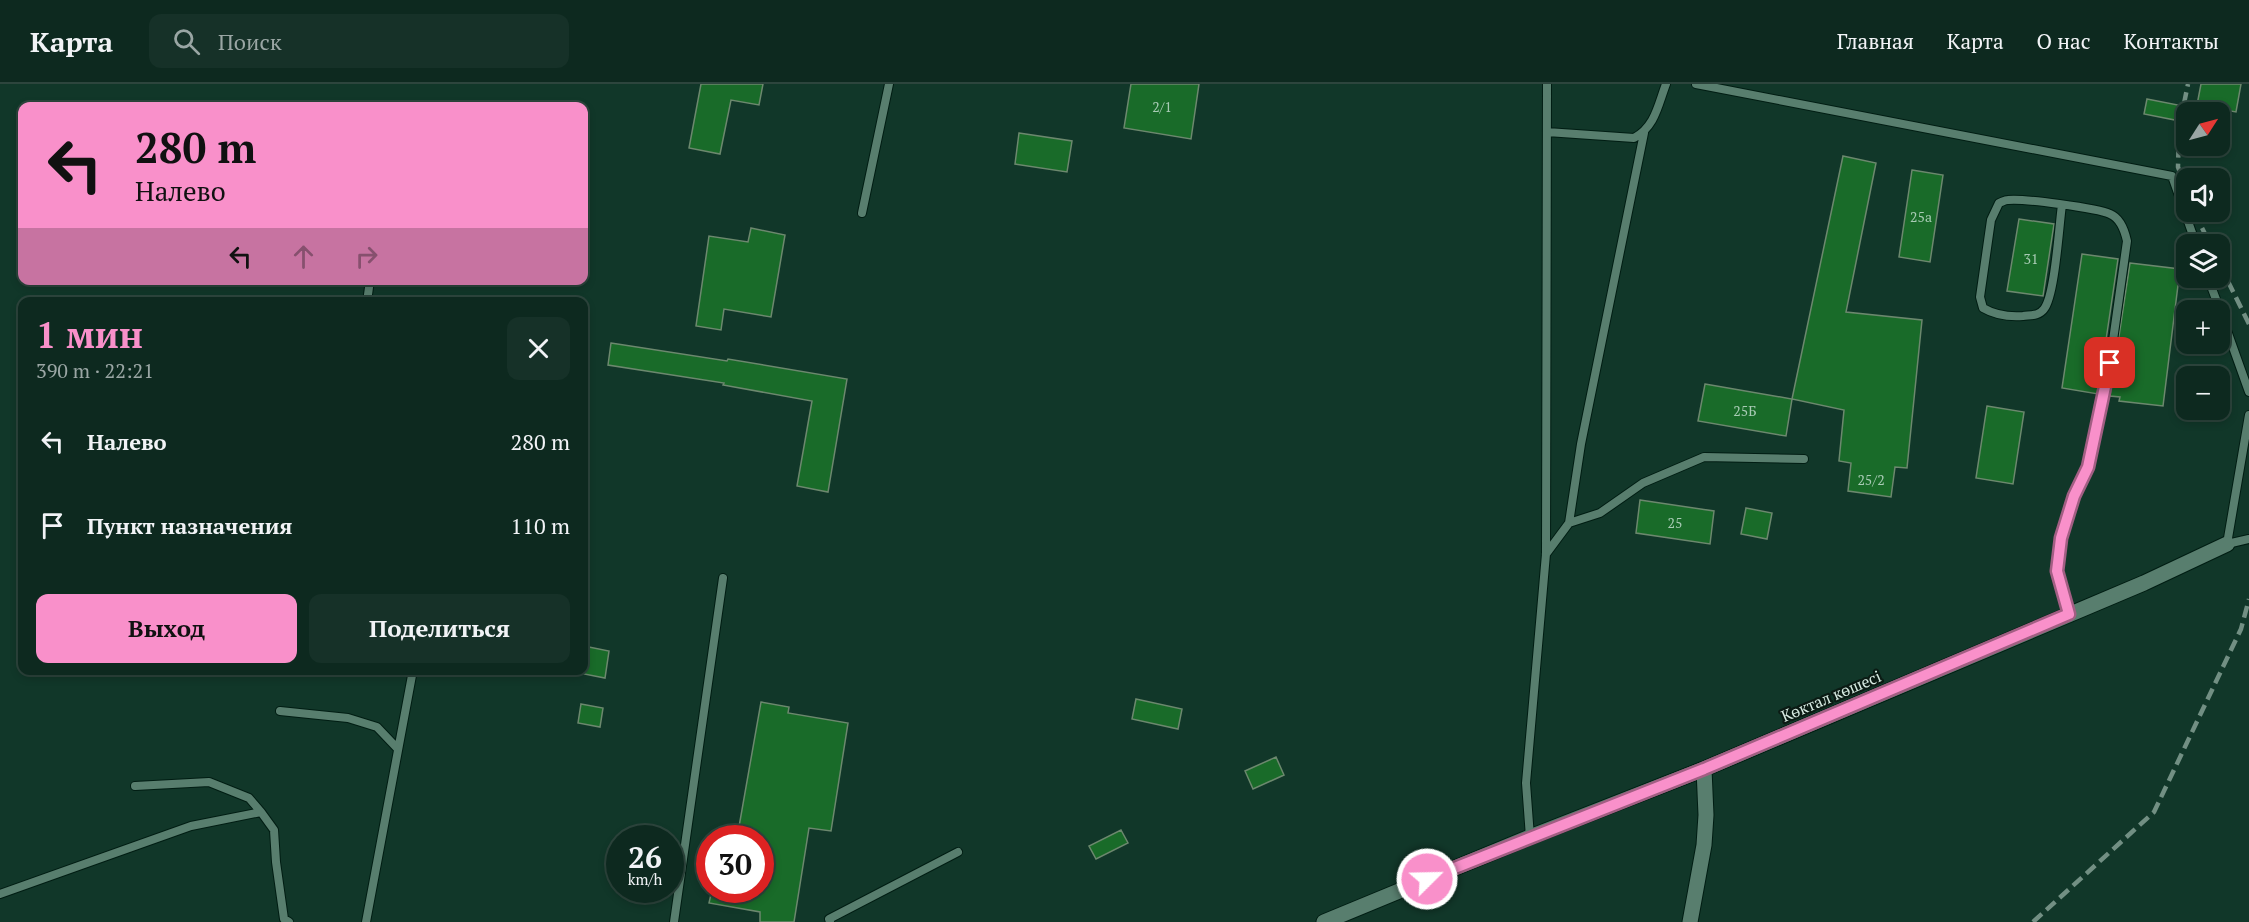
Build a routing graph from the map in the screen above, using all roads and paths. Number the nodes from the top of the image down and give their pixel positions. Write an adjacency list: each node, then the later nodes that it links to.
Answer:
1 (889, 84): 8 (lane)
2 (1547, 84): 5 (lane)
3 (1666, 84): 6 (lane)
4 (1696, 84): 9 (lane)
5 (1547, 132): 6 (lane); 17 (lane)
6 (1644, 133): 14 (lane)
7 (2061, 205): 7 (lane); 19 (lane)
8 (862, 213)
9 (2192, 234)
10 (2230, 339): 11 (lane)
11 (2249, 392)
12 (2249, 415): 16 (lane)
13 (1804, 459): 14 (lane)
14 (1569, 523): 17 (lane)
15 (2249, 539): 16 (lane)
16 (2228, 544): 19 (street, Көктал көшесі)
17 (1546, 554): 26 (lane)
18 (723, 578): 31 (lane)
19 (2069, 614): 23 (street, Көктал көшесі)
20 (412, 675): 22 (lane)
21 (280, 711): 22 (lane)
22 (397, 748): 30 (lane)
23 (1704, 769): 26 (street, Көктал көшесі); 34 (street)
24 (135, 786): 25 (lane)
25 (261, 812): 28 (lane); 29 (lane)
26 (1530, 837): 33 (street, Көктал көшесі)
27 (958, 852): 32 (lane)
28 (1, 891)
29 (289, 922)
30 (366, 922)
31 (674, 922)
32 (830, 922)
33 (1324, 922)
34 (1690, 922)

